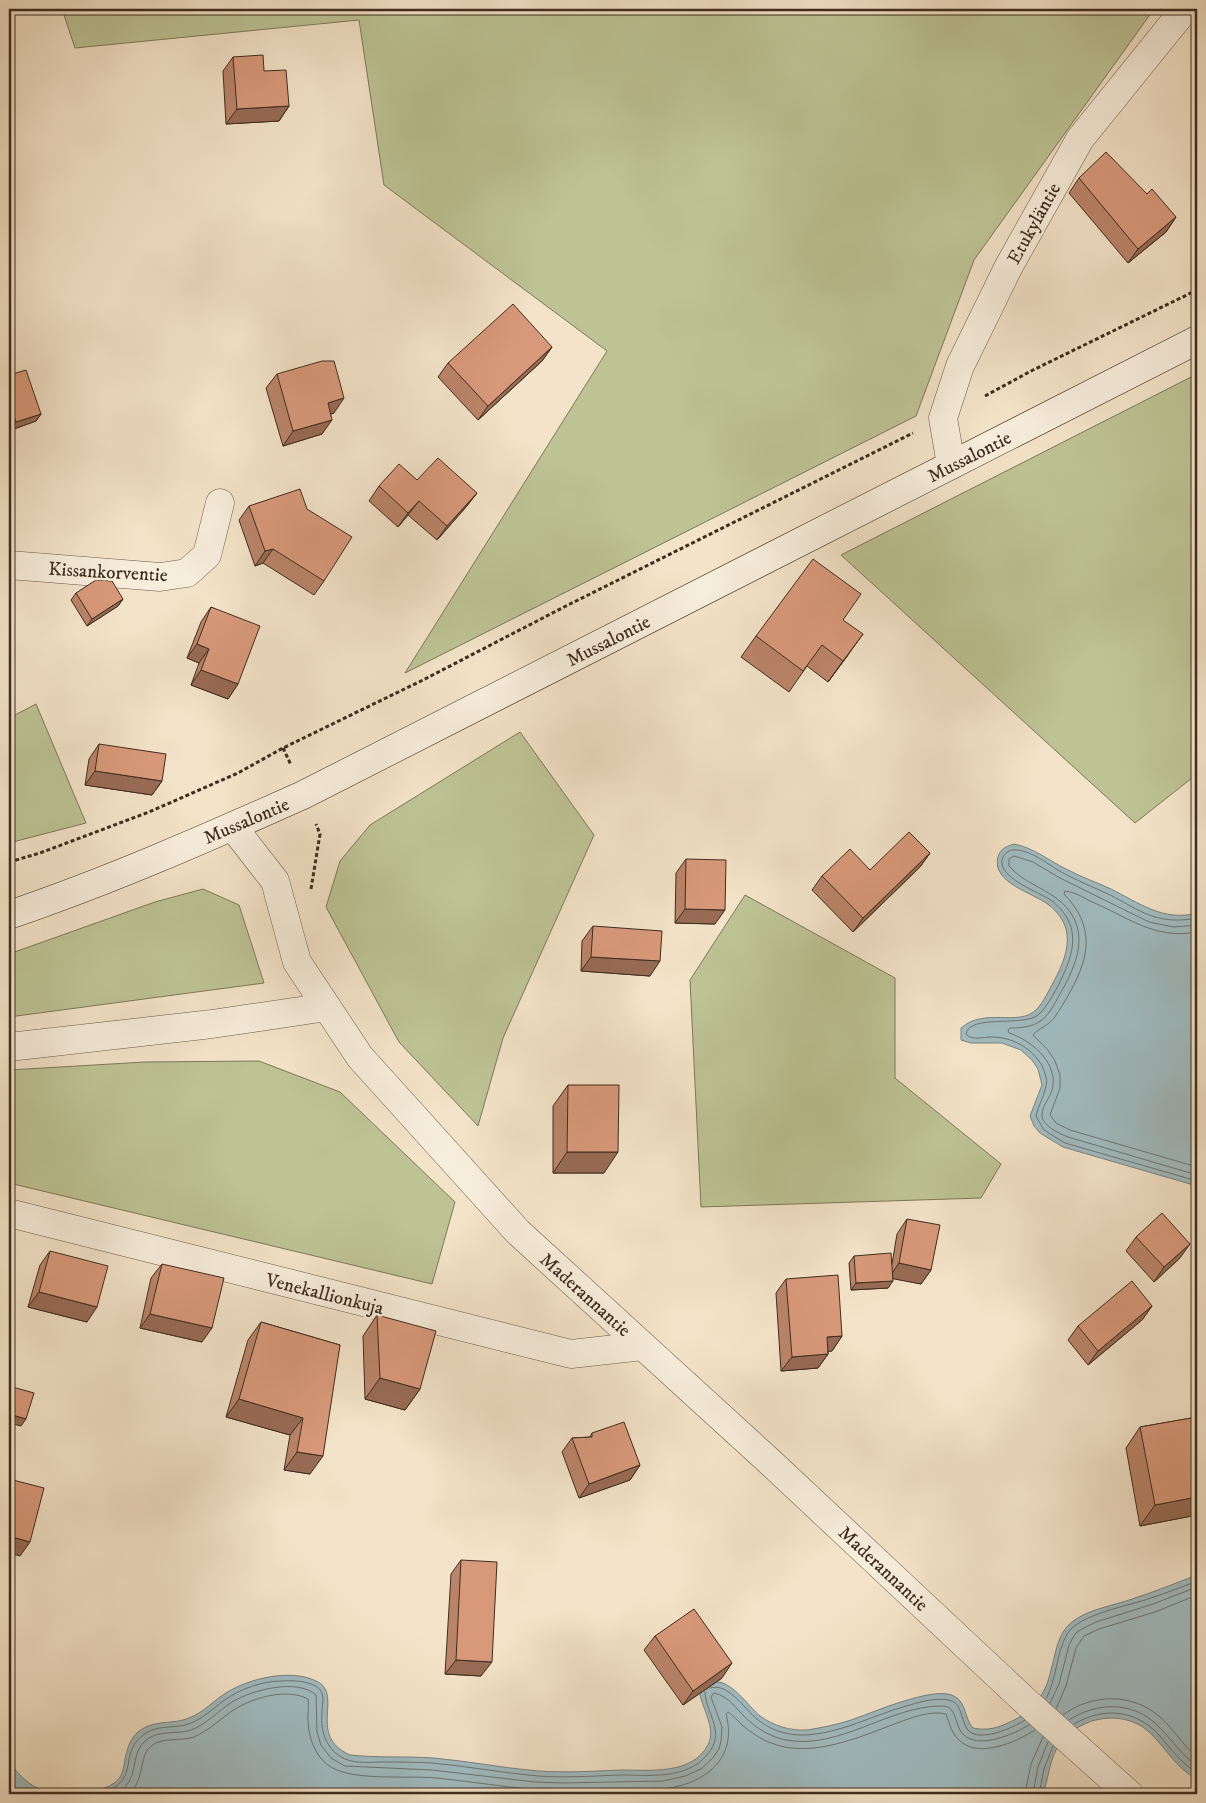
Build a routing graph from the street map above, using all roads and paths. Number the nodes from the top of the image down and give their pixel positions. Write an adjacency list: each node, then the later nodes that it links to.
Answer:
1 (1185, 9): 4 (street, Etukyläntie)
2 (1197, 290): 4 (path)
3 (1197, 340): 5 (street, Mussalontie)
4 (943, 418): 5 (street, Etukyläntie); 8 (path)
5 (951, 465): 9 (street, Mussalontie)
6 (220, 502): 7 (street, Kissankorventie)
7 (9, 565)
8 (283, 748): 9 (path); 11 (path)
9 (304, 795): 10 (street, Mussalontie); 13 (path)
10 (232, 827): 12 (street, Mussalontie); 13 (street, Maderannantie)
11 (9, 862)
12 (9, 915)
13 (289, 932): 14 (street, Maderannantie)
14 (327, 1007): 15 (street); 17 (street, Maderannantie)
15 (9, 1047)
16 (9, 1213): 17 (street, Venekallionkuja)
17 (643, 1346): 18 (street, Maderannantie)
18 (1129, 1794)

